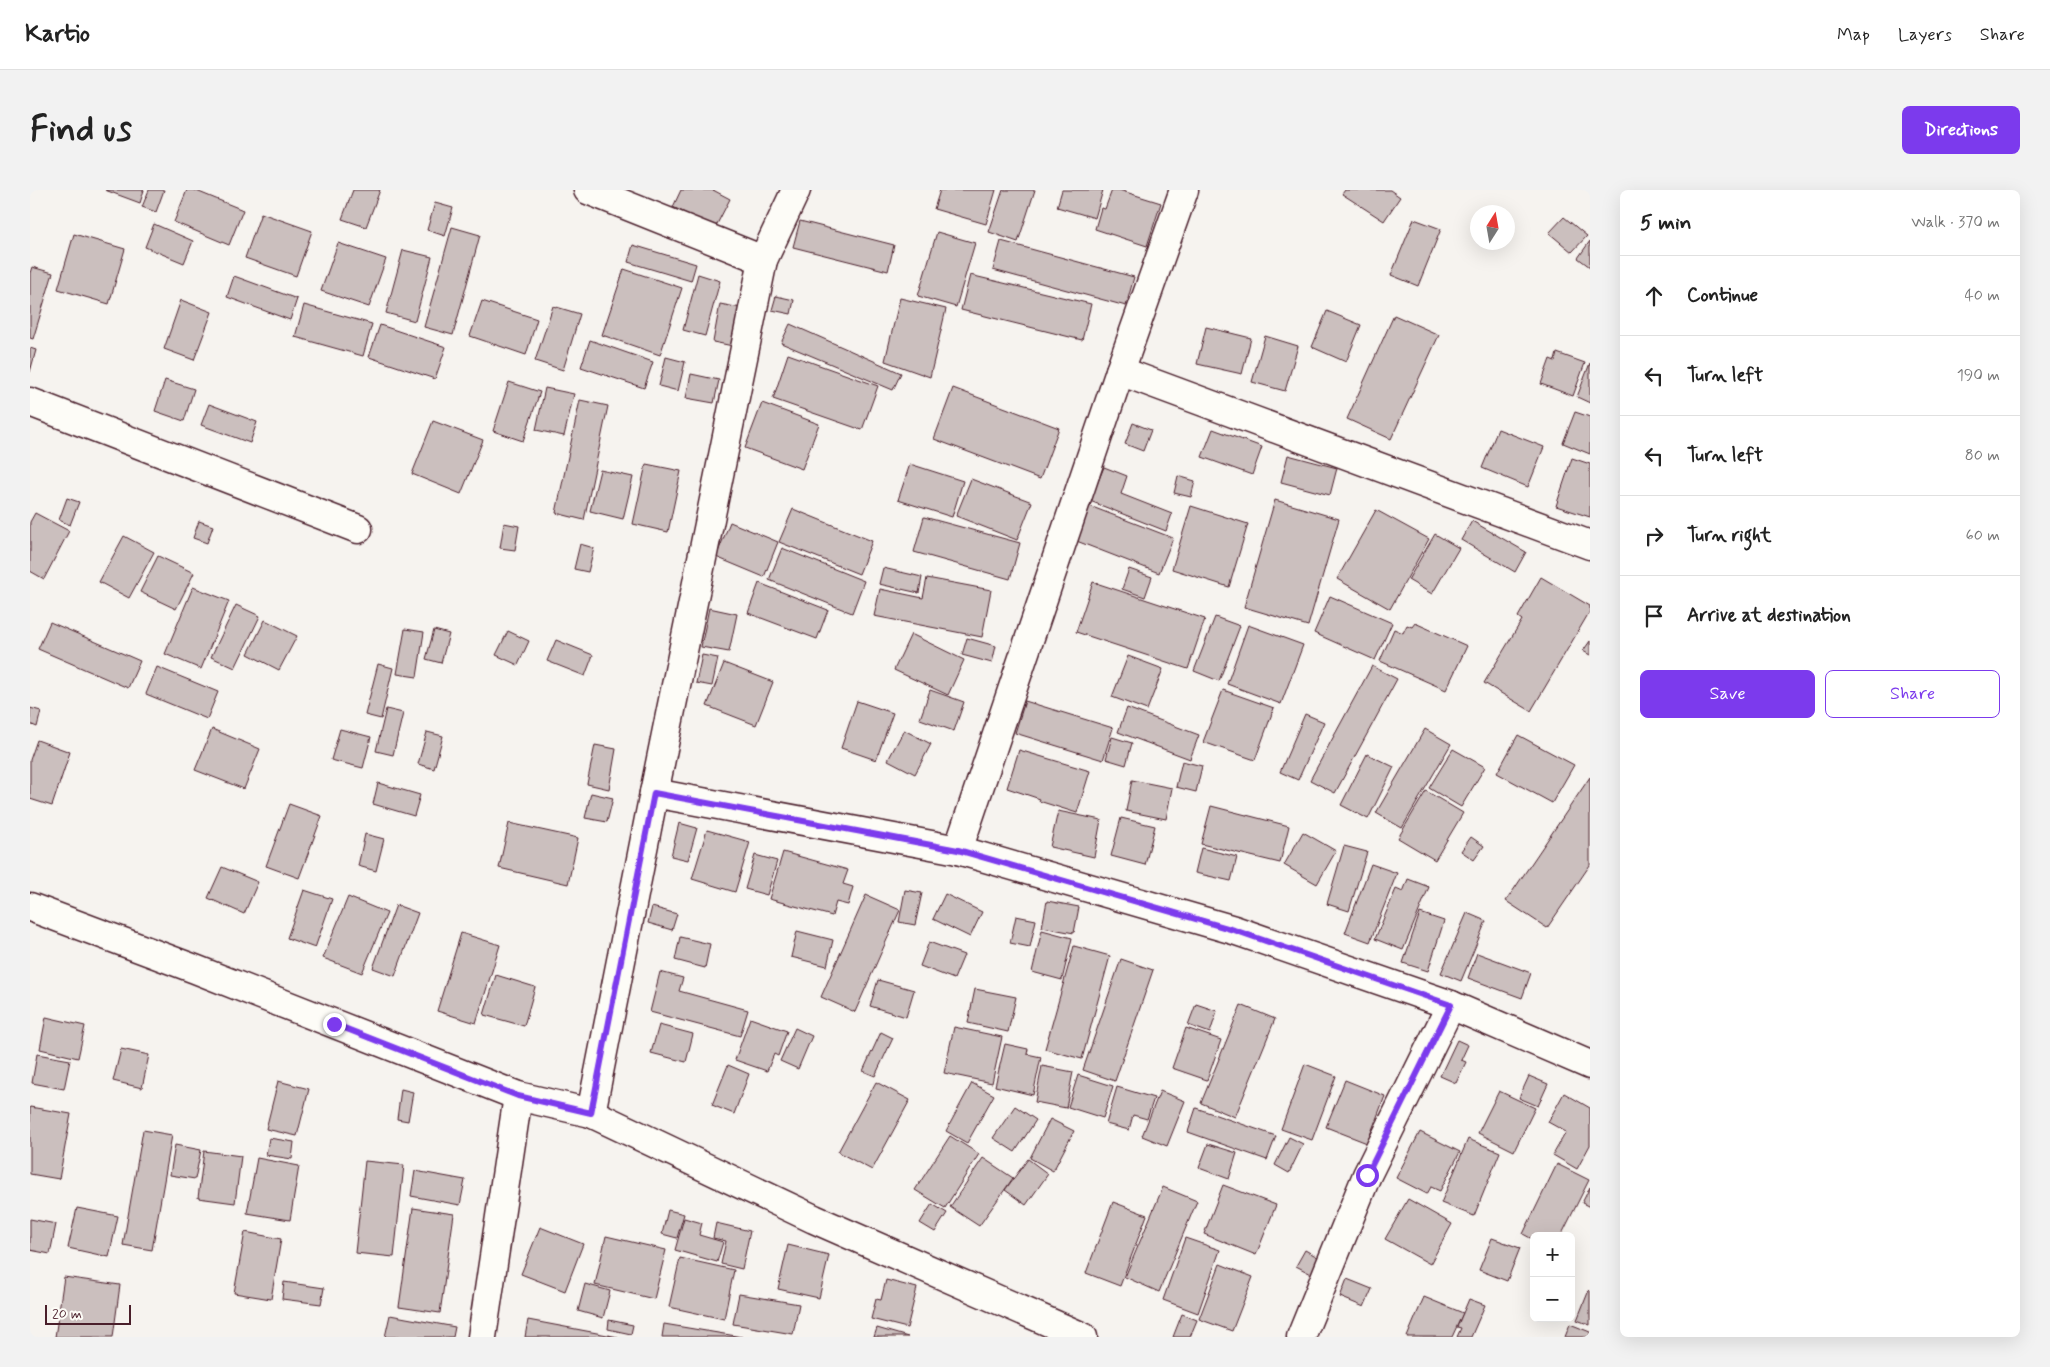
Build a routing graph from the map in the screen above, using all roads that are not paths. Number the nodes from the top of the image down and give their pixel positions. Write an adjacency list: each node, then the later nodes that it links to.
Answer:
1 (588, 190): 4 (street)
2 (796, 190): 4 (street)
3 (1184, 190): 5 (street)
4 (762, 260): 9 (street)
5 (1120, 371): 8 (street); 10 (street)
6 (30, 402): 7 (street)
7 (358, 529)
8 (1590, 545)
9 (654, 793): 10 (street); 15 (street)
10 (958, 850): 12 (street)
11 (30, 908): 14 (street)
12 (1451, 1005): 13 (street); 18 (street)
13 (1590, 1065)
14 (518, 1096): 15 (street); 16 (street)
15 (591, 1113): 17 (street)
16 (482, 1337)
17 (1084, 1337)
18 (1301, 1337)

